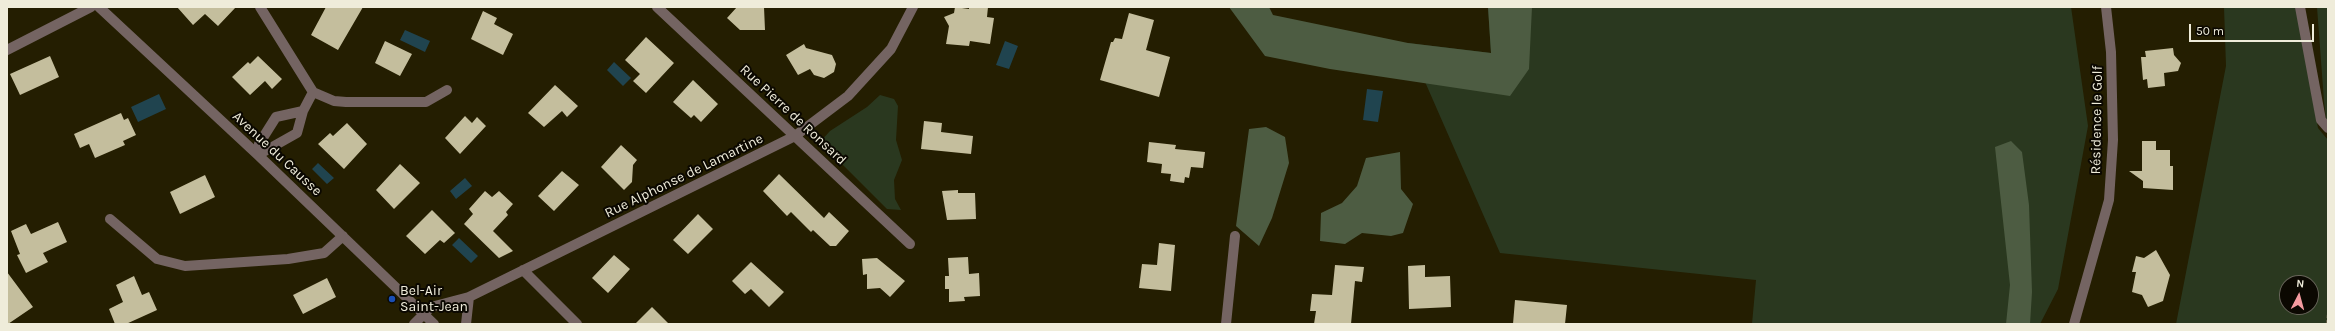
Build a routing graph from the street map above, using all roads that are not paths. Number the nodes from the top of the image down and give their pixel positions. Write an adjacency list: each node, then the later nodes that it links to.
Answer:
1 (91, 7): 8 (street)
2 (99, 7): 14 (street, Avenue du Causse)
3 (260, 7): 10 (street)
4 (657, 7): 13 (street, Rue Pierre de Ronsard)
5 (913, 7): 13 (street, Rue Alphonse de Lamartine)
6 (2106, 7): 27 (street, Résidence le Golf)
7 (2300, 7): 12 (street)
8 (7, 50)
9 (447, 90): 10 (street)
10 (313, 92): 11 (street)
11 (303, 111): 14 (street); 14 (street)
12 (2328, 128)
13 (796, 136): 18 (street, Rue Pierre de Ronsard); 19 (street, Rue Alphonse de Lamartine)
14 (258, 155): 16 (street, Avenue du Causse)
15 (110, 219): 16 (street)
16 (343, 236): 21 (street, Avenue du Causse)
17 (1235, 236): 26 (street)
18 (910, 244)
19 (523, 270): 20 (street, Rue Alphonse de Lamartine); 25 (street)
20 (469, 297): 21 (street, Rue Alphonse de Lamartine); 24 (street)
21 (425, 314): 22 (street, Rue Alphonse de Lamartine); 23 (street, Avenue du Causse)
22 (414, 324)
23 (434, 324)
24 (466, 324)
25 (578, 324)
26 (1226, 324)
27 (2074, 324)

